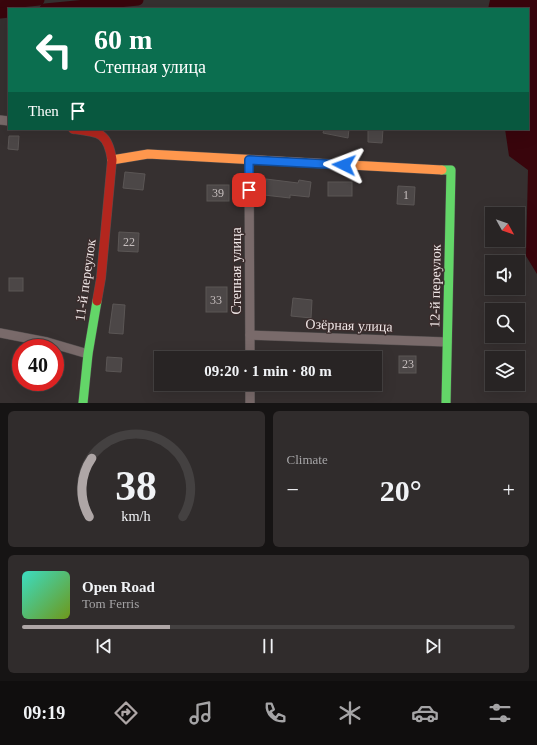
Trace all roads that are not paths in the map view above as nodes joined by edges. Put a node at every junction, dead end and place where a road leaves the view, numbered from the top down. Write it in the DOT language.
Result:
graph roads {
  1 [pos="82,130"];
  2 [pos="112,160"];
  3 [pos="249,160"];
  4 [pos="0,333"];
  5 [pos="250,335"];
  6 [pos="447,342"];
  7 [pos="250,351"];
  8 [pos="88,354"];
  9 [pos="250,391"];
  10 [pos="83,403"];
  11 [pos="250,403"];
  12 [pos="446,403"];
  1 -- 2 [label="street"];
  2 -- 3 [label="street"];
  2 -- 8 [label="street, 11-й переулок"];
  3 -- 5 [label="street, Степная улица"];
  3 -- 6 [label="street, 12-й переулок"];
  4 -- 8 [label="street"];
  5 -- 6 [label="street, Озёрная улица"];
  5 -- 7 [label="street, Степная улица"];
  6 -- 12 [label="street, 12-й переулок"];
  8 -- 10 [label="street, 11-й переулок"];
  9 -- 11 [label="street"];
}
